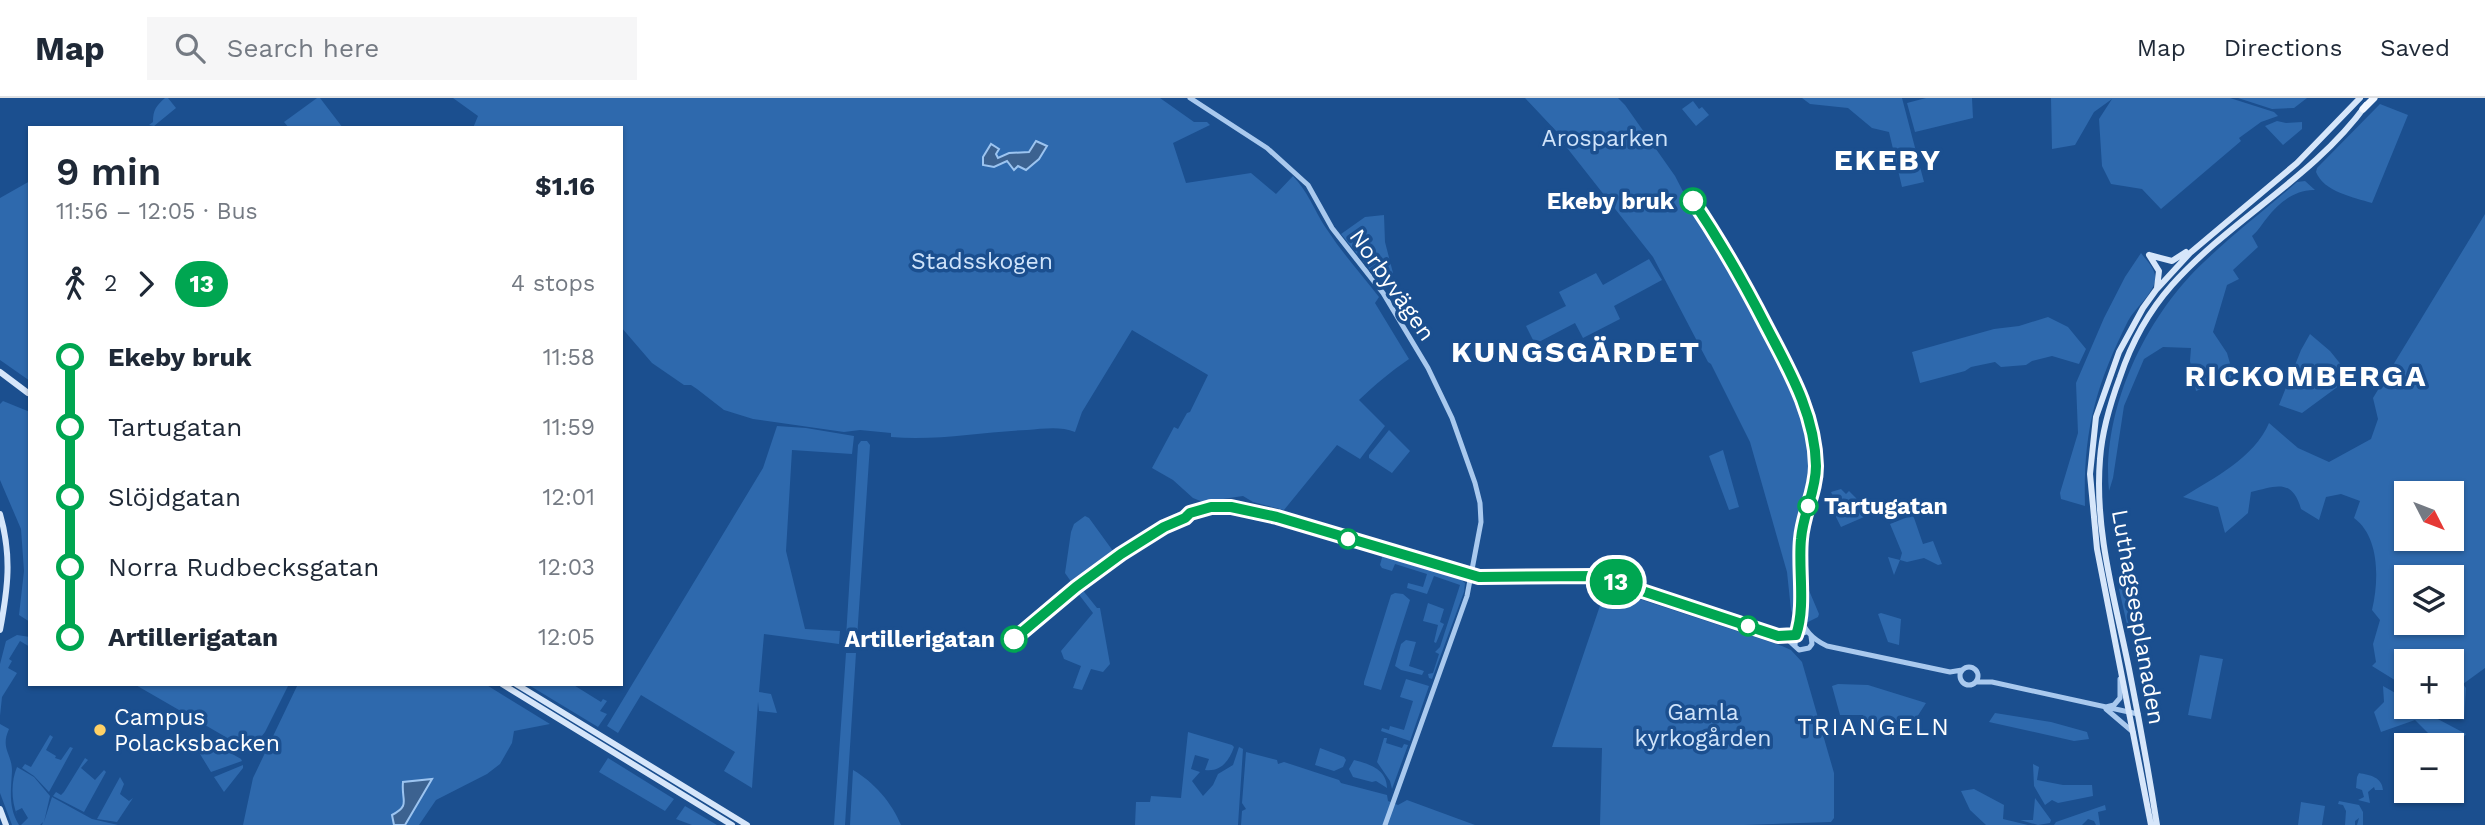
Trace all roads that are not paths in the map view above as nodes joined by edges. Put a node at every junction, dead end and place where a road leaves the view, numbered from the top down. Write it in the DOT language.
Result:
graph roads {
  1 [pos="1191,98"];
  2 [pos="2360,98"];
  3 [pos="2372,98"];
  4 [pos="2363,109"];
  5 [pos="2224,224"];
  6 [pos="2157,290"];
  7 [pos="0,375"];
  8 [pos="28,392"];
  9 [pos="0,514"];
  10 [pos="1804,518"];
  11 [pos="1801,540"];
  12 [pos="1472,575"];
  13 [pos="0,630"];
  14 [pos="1796,634"];
  15 [pos="1810,635"];
  16 [pos="1778,636"];
  17 [pos="1794,645"];
  18 [pos="1827,646"];
  19 [pos="1810,648"];
  20 [pos="2120,666"];
  21 [pos="1962,670"];
  22 [pos="1950,672"];
  23 [pos="1978,675"];
  24 [pos="1960,679"];
  25 [pos="1976,682"];
  26 [pos="1992,682"];
  27 [pos="505,686"];
  28 [pos="519,686"];
  29 [pos="2103,707"];
  30 [pos="2134,713"];
  31 [pos="2133,733"];
  32 [pos="0,809"];
  33 [pos="6,825"];
  34 [pos="732,825"];
  35 [pos="747,825"];
  36 [pos="1385,825"];
  37 [pos="2151,825"];
  38 [pos="2157,825"];
  1 -- 12 [label="street, Norbyvägen"];
  2 -- 5 [label="main road, Luthagsesplanaden"];
  3 -- 4 [label="main road"];
  4 -- 30 [label="main road, Luthagsesplanaden"];
  5 -- 6 [label="main road, Luthagsesplanaden"];
  5 -- 6 [label="main road"];
  6 -- 20 [label="main road, Luthagsesplanaden"];
  7 -- 8 [label="main road"];
  9 -- 13 [label="main road"];
  10 -- 11 [label="street"];
  12 -- 16 [label="street"];
  12 -- 36 [label="street, Norbyvägen"];
  14 -- 15 [label="street"];
  14 -- 15 [label="street"];
  14 -- 16 [label="street"];
  14 -- 17 [label="street"];
  15 -- 18 [label="street"];
  15 -- 19 [label="street"];
  16 -- 17 [label="street"];
  17 -- 19 [label="street"];
  18 -- 19 [label="street"];
  18 -- 22 [label="street"];
  20 -- 29 [label="street"];
  20 -- 30 [label="main road, Luthagsesplanaden"];
  21 -- 22 [label="street"];
  21 -- 23 [label="street"];
  21 -- 24 [label="street"];
  22 -- 24 [label="street"];
  23 -- 25 [label="street"];
  23 -- 26 [label="street"];
  24 -- 25 [label="street"];
  25 -- 26 [label="street"];
  26 -- 29 [label="street"];
  27 -- 34 [label="main road"];
  28 -- 35 [label="main road"];
  29 -- 30 [label="street"];
  29 -- 31 [label="street"];
  30 -- 31 [label="main road, Luthagsesplanaden"];
  30 -- 38 [label="main road, Luthagsesplanaden"];
  31 -- 37 [label="main road, Luthagsesplanaden"];
  32 -- 33 [label="main road"];
}
